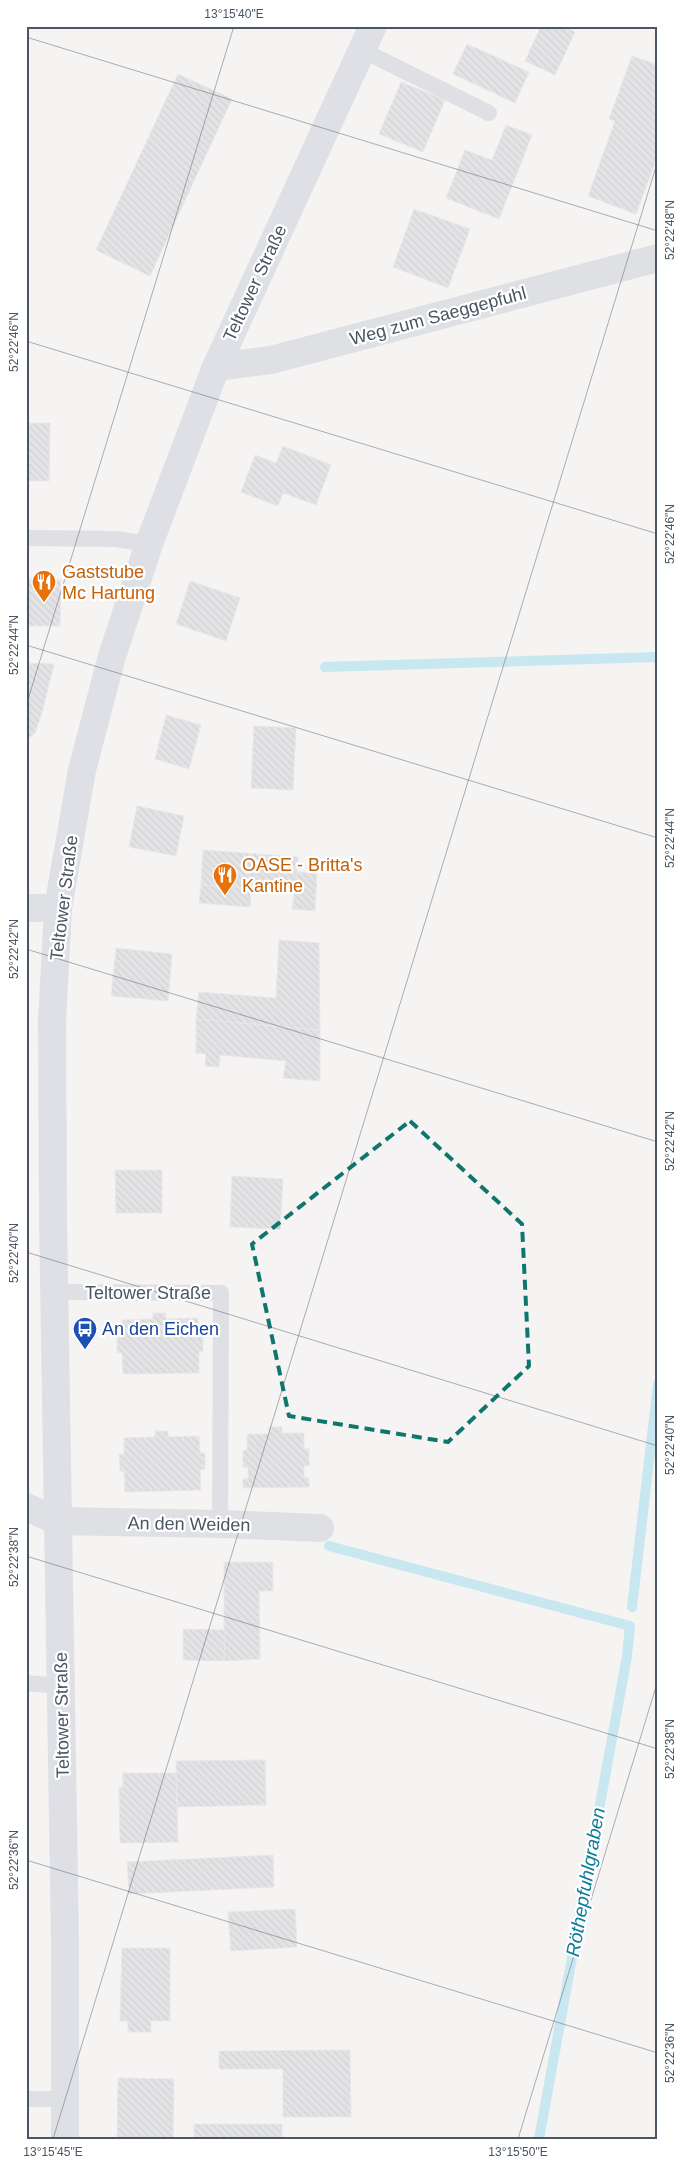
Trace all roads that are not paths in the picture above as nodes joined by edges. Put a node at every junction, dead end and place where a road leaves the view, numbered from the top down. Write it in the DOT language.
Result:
graph roads {
  1 [pos="366,38"];
  2 [pos="489,113"];
  3 [pos="658,258"];
  4 [pos="216,367"];
  5 [pos="26,538"];
  6 [pos="149,544"];
  7 [pos="26,908"];
  8 [pos="58,908"];
  9 [pos="55,1292"];
  10 [pos="26,1507"];
  11 [pos="58,1521"];
  12 [pos="220,1524"];
  13 [pos="320,1528"];
  14 [pos="26,1683"];
  15 [pos="61,1686"];
  16 [pos="26,2099"];
  17 [pos="65,2100"];
  18 [pos="65,2139"];
  1 -- 2 [label="lane"];
  1 -- 4 [label="main road, Teltower Straße"];
  3 -- 4 [label="street, Weg zum Saeggepfuhl"];
  4 -- 6 [label="main road, Teltower Straße"];
  5 -- 6 [label="lane"];
  6 -- 8 [label="main road, Teltower Straße"];
  7 -- 8 [label="street"];
  8 -- 9 [label="main road, Teltower Straße"];
  9 -- 11 [label="main road, Teltower Straße"];
  9 -- 12 [label="lane, Teltower Straße"];
  10 -- 11 [label="street"];
  11 -- 12 [label="street, An den Weiden"];
  11 -- 15 [label="main road, Teltower Straße"];
  12 -- 13 [label="street, An den Weiden"];
  14 -- 15 [label="lane"];
  15 -- 17 [label="main road, Teltower Straße"];
  16 -- 17 [label="lane"];
  17 -- 18 [label="main road, Teltower Straße"];
}
